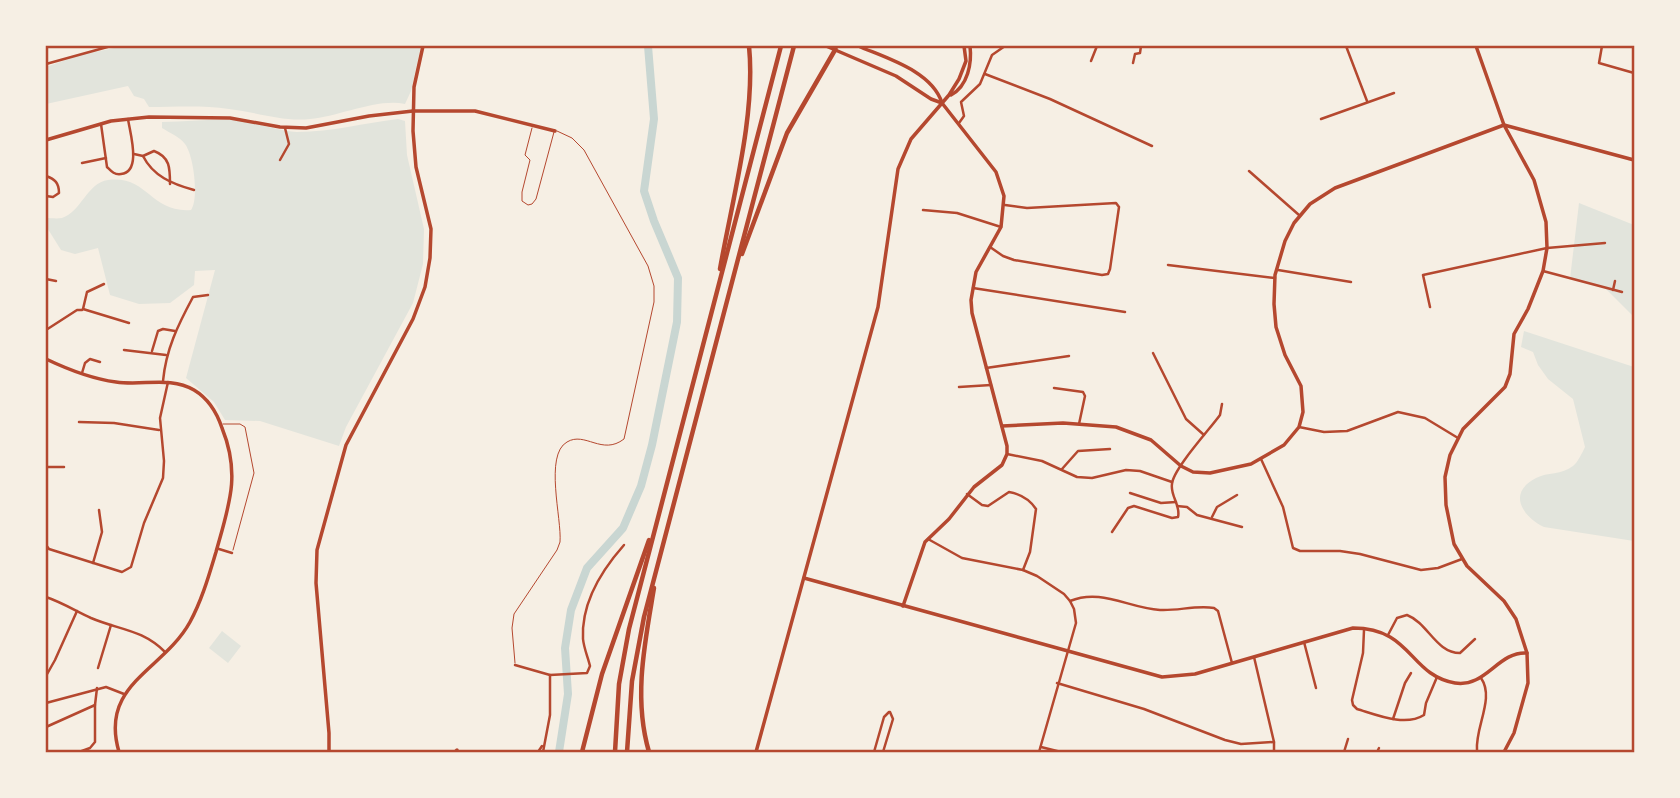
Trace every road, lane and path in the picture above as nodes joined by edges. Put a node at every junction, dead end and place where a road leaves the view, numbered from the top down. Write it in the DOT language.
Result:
graph roads {
  1 [pos="111,46"];
  2 [pos="423,46"];
  3 [pos="749,46"];
  4 [pos="781,46"];
  5 [pos="794,46"];
  6 [pos="826,46"];
  7 [pos="858,46"];
  8 [pos="964,46"];
  9 [pos="970,46"];
  10 [pos="1005,46"];
  11 [pos="1097,46"];
  12 [pos="1141,46"];
  13 [pos="1346,46"];
  14 [pos="1476,46"];
  15 [pos="1602,46"];
  16 [pos="835,48"];
  17 [pos="1091,61"];
  18 [pos="1133,63"];
  19 [pos="46,64"];
  20 [pos="1634,73"];
  21 [pos="985,74"];
  22 [pos="1394,93"];
  23 [pos="949,95"];
  24 [pos="1367,102"];
  25 [pos="942,103"];
  26 [pos="413,111"];
  27 [pos="128,119"];
  28 [pos="1321,120"];
  29 [pos="959,123"];
  30 [pos="101,124"];
  31 [pos="533,125"];
  32 [pos="1504,125"];
  33 [pos="285,128"];
  34 [pos="555,131"];
  35 [pos="46,140"];
  36 [pos="1152,146"];
  37 [pos="132,154"];
  38 [pos="143,156"];
  39 [pos="106,158"];
  40 [pos="280,160"];
  41 [pos="1634,160"];
  42 [pos="82,163"];
  43 [pos="1249,171"];
  44 [pos="46,176"];
  45 [pos="170,184"];
  46 [pos="194,190"];
  47 [pos="46,196"];
  48 [pos="1004,205"];
  49 [pos="923,210"];
  50 [pos="1299,215"];
  51 [pos="1001,228"];
  52 [pos="1605,243"];
  53 [pos="990,247"];
  54 [pos="1547,248"];
  55 [pos="1168,265"];
  56 [pos="1276,270"];
  57 [pos="1543,271"];
  58 [pos="1275,278"];
  59 [pos="46,279"];
  60 [pos="56,281"];
  61 [pos="1615,281"];
  62 [pos="1351,282"];
  63 [pos="104,284"];
  64 [pos="972,288"];
  65 [pos="1613,290"];
  66 [pos="1622,292"];
  67 [pos="728,294"];
  68 [pos="208,295"];
  69 [pos="713,304"];
  70 [pos="1430,307"];
  71 [pos="83,309"];
  72 [pos="1125,312"];
  73 [pos="129,323"];
  74 [pos="46,330"];
  75 [pos="175,331"];
  76 [pos="124,350"];
  77 [pos="151,352"];
  78 [pos="1153,353"];
  79 [pos="166,355"];
  80 [pos="1069,356"];
  81 [pos="46,359"];
  82 [pos="100,362"];
  83 [pos="986,368"];
  84 [pos="82,373"];
  85 [pos="166,382"];
  86 [pos="991,385"];
  87 [pos="959,387"];
  88 [pos="1054,388"];
  89 [pos="1222,404"];
  90 [pos="79,422"];
  91 [pos="221,424"];
  92 [pos="1079,424"];
  93 [pos="1002,426"];
  94 [pos="1298,427"];
  95 [pos="159,430"];
  96 [pos="1205,435"];
  97 [pos="1458,438"];
  98 [pos="1110,449"];
  99 [pos="1007,454"];
  100 [pos="1261,459"];
  101 [pos="1181,466"];
  102 [pos="46,467"];
  103 [pos="64,467"];
  104 [pos="1061,470"];
  105 [pos="1172,482"];
  106 [pos="1130,493"];
  107 [pos="967,495"];
  108 [pos="1237,495"];
  109 [pos="1177,504"];
  110 [pos="99,510"];
  111 [pos="1212,519"];
  112 [pos="657,520"];
  113 [pos="1242,527"];
  114 [pos="46,530"];
  115 [pos="1112,532"];
  116 [pos="928,538"];
  117 [pos="624,545"];
  118 [pos="217,548"];
  119 [pos="232,553"];
  120 [pos="659,559"];
  121 [pos="1462,559"];
  122 [pos="93,563"];
  123 [pos="1023,570"];
  124 [pos="804,578"];
  125 [pos="46,597"];
  126 [pos="1070,601"];
  127 [pos="903,606"];
  128 [pos="77,611"];
  129 [pos="111,625"];
  130 [pos="1364,628"];
  131 [pos="1388,635"];
  132 [pos="1475,639"];
  133 [pos="1304,642"];
  134 [pos="1066,650"];
  135 [pos="165,652"];
  136 [pos="1527,653"];
  137 [pos="1254,657"];
  138 [pos="1232,663"];
  139 [pos="515,665"];
  140 [pos="97,668"];
  141 [pos="1411,673"];
  142 [pos="550,675"];
  143 [pos="46,676"];
  144 [pos="1437,677"];
  145 [pos="1481,678"];
  146 [pos="1057,683"];
  147 [pos="97,688"];
  148 [pos="1316,688"];
  149 [pos="124,694"];
  150 [pos="46,703"];
  151 [pos="95,705"];
  152 [pos="1394,719"];
  153 [pos="46,727"];
  154 [pos="1348,739"];
  155 [pos="1274,741"];
  156 [pos="1040,747"];
  157 [pos="1477,750"];
  158 [pos="79,752"];
  159 [pos="119,752"];
  160 [pos="242,752"];
  161 [pos="323,752"];
  162 [pos="329,752"];
  163 [pos="540,752"];
  164 [pos="582,752"];
  165 [pos="615,752"];
  166 [pos="627,752"];
  167 [pos="649,752"];
  168 [pos="756,752"];
  169 [pos="874,752"];
  170 [pos="883,752"];
  171 [pos="1039,752"];
  172 [pos="1061,752"];
  173 [pos="1274,752"];
  174 [pos="1344,752"];
  175 [pos="1504,752"];
  1 -- 19 [label="street"];
  2 -- 26 [label="main road"];
  3 -- 69 [label="highway"];
  4 -- 69 [label="highway"];
  5 -- 67 [label="highway"];
  6 -- 16 [label="main road"];
  7 -- 25 [label="main road"];
  8 -- 23 [label="main road"];
  9 -- 23 [label="main road"];
  10 -- 21 [label="street"];
  11 -- 17 [label="street"];
  12 -- 18 [label="street"];
  13 -- 24 [label="street"];
  14 -- 32 [label="main road"];
  15 -- 20 [label="street"];
  16 -- 25 [label="main road"];
  16 -- 67 [label="highway"];
  21 -- 29 [label="street"];
  21 -- 36 [label="street"];
  22 -- 24 [label="street"];
  23 -- 25 [label="main road"];
  24 -- 28 [label="street"];
  25 -- 29 [label="main road"];
  25 -- 124 [label="main road"];
  26 -- 31 [label="main road"];
  26 -- 33 [label="main road"];
  26 -- 162 [label="main road"];
  27 -- 30 [label="main road"];
  27 -- 33 [label="main road"];
  27 -- 37 [label="street"];
  29 -- 48 [label="main road"];
  30 -- 35 [label="main road"];
  30 -- 39 [label="street"];
  31 -- 34 [label="main road"];
  31 -- 34 [label="lane"];
  32 -- 41 [label="main road"];
  32 -- 50 [label="main road"];
  32 -- 54 [label="main road"];
  33 -- 40 [label="street"];
  34 -- 139 [label="lane"];
  37 -- 38 [label="street"];
  37 -- 39 [label="street"];
  38 -- 45 [label="street"];
  38 -- 45 [label="street"];
  39 -- 42 [label="street"];
  43 -- 50 [label="street"];
  44 -- 47 [label="street"];
  45 -- 46 [label="street"];
  48 -- 51 [label="main road"];
  48 -- 53 [label="street"];
  49 -- 51 [label="street"];
  50 -- 56 [label="main road"];
  51 -- 53 [label="main road"];
  52 -- 54 [label="street"];
  53 -- 64 [label="main road"];
  54 -- 57 [label="main road"];
  54 -- 70 [label="street"];
  55 -- 58 [label="street"];
  56 -- 58 [label="main road"];
  56 -- 62 [label="street"];
  57 -- 65 [label="street"];
  57 -- 97 [label="main road"];
  58 -- 94 [label="main road"];
  59 -- 60 [label="street"];
  61 -- 65 [label="street"];
  63 -- 71 [label="street"];
  64 -- 72 [label="street"];
  64 -- 83 [label="main road"];
  65 -- 66 [label="street"];
  67 -- 120 [label="highway"];
  68 -- 75 [label="street"];
  69 -- 112 [label="highway"];
  71 -- 73 [label="street"];
  71 -- 74 [label="street"];
  75 -- 77 [label="street"];
  75 -- 79 [label="street"];
  76 -- 77 [label="street"];
  77 -- 79 [label="street"];
  78 -- 96 [label="street"];
  79 -- 85 [label="street"];
  80 -- 83 [label="street"];
  81 -- 84 [label="main road"];
  82 -- 84 [label="street"];
  83 -- 86 [label="main road"];
  84 -- 85 [label="main road"];
  85 -- 91 [label="main road"];
  85 -- 95 [label="street"];
  86 -- 87 [label="street"];
  86 -- 93 [label="main road"];
  88 -- 92 [label="street"];
  89 -- 96 [label="street"];
  90 -- 95 [label="street"];
  91 -- 118 [label="main road"];
  91 -- 119 [label="lane"];
  92 -- 93 [label="main road"];
  92 -- 101 [label="main road"];
  93 -- 99 [label="main road"];
  94 -- 97 [label="street"];
  94 -- 100 [label="main road"];
  95 -- 122 [label="street"];
  96 -- 101 [label="street"];
  97 -- 121 [label="main road"];
  98 -- 104 [label="street"];
  99 -- 104 [label="street"];
  99 -- 107 [label="main road"];
  100 -- 101 [label="main road"];
  100 -- 121 [label="street"];
  101 -- 105 [label="street"];
  102 -- 103 [label="street"];
  104 -- 105 [label="street"];
  105 -- 109 [label="street"];
  106 -- 109 [label="street"];
  107 -- 116 [label="main road"];
  107 -- 123 [label="street"];
  108 -- 111 [label="street"];
  109 -- 111 [label="street"];
  109 -- 115 [label="street"];
  110 -- 122 [label="street"];
  111 -- 113 [label="street"];
  112 -- 164 [label="highway"];
  112 -- 165 [label="highway"];
  114 -- 122 [label="street"];
  116 -- 123 [label="street"];
  116 -- 127 [label="main road"];
  117 -- 142 [label="street"];
  118 -- 119 [label="street"];
  118 -- 135 [label="main road"];
  120 -- 166 [label="highway"];
  120 -- 167 [label="highway"];
  121 -- 136 [label="main road"];
  123 -- 126 [label="street"];
  124 -- 127 [label="main road"];
  124 -- 168 [label="main road"];
  125 -- 128 [label="street"];
  126 -- 134 [label="street"];
  126 -- 138 [label="street"];
  127 -- 134 [label="main road"];
  128 -- 129 [label="street"];
  128 -- 143 [label="street"];
  129 -- 135 [label="street"];
  129 -- 140 [label="street"];
  130 -- 131 [label="main road"];
  130 -- 133 [label="main road"];
  130 -- 152 [label="street"];
  131 -- 132 [label="street"];
  131 -- 144 [label="main road"];
  133 -- 137 [label="main road"];
  133 -- 148 [label="street"];
  134 -- 138 [label="main road"];
  134 -- 146 [label="street"];
  135 -- 149 [label="main road"];
  136 -- 145 [label="main road"];
  136 -- 175 [label="main road"];
  137 -- 138 [label="main road"];
  137 -- 155 [label="street"];
  139 -- 142 [label="street"];
  141 -- 152 [label="street"];
  142 -- 163 [label="street"];
  144 -- 145 [label="main road"];
  144 -- 152 [label="street"];
  145 -- 157 [label="street"];
  146 -- 155 [label="street"];
  146 -- 156 [label="street"];
  147 -- 149 [label="street"];
  147 -- 150 [label="street"];
  147 -- 151 [label="street"];
  149 -- 159 [label="main road"];
  151 -- 153 [label="street"];
  151 -- 158 [label="street"];
  154 -- 174 [label="street"];
  155 -- 173 [label="street"];
  156 -- 171 [label="street"];
  156 -- 172 [label="street"];
  160 -- 161 [label="main road"];
  169 -- 170 [label="street"];
}
